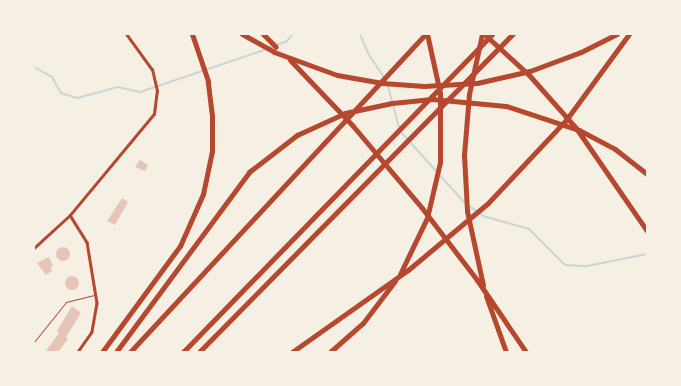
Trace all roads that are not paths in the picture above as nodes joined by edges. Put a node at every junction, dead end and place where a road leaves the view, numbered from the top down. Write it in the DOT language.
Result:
graph roads {
  1 [pos="126,34"];
  2 [pos="192,34"];
  3 [pos="242,34"];
  4 [pos="427,34"];
  5 [pos="483,34"];
  6 [pos="492,34"];
  7 [pos="513,34"];
  8 [pos="617,34"];
  9 [pos="629,34"];
  10 [pos="264,35"];
  11 [pos="276,47"];
  12 [pos="282,53"];
  13 [pos="647,174"];
  14 [pos="70,215"];
  15 [pos="647,231"];
  16 [pos="34,248"];
  17 [pos="96,295"];
  18 [pos="34,342"];
  19 [pos="78,352"];
  20 [pos="102,352"];
  21 [pos="116,352"];
  22 [pos="130,352"];
  23 [pos="183,352"];
  24 [pos="199,352"];
  25 [pos="292,352"];
  26 [pos="330,352"];
  27 [pos="506,352"];
  28 [pos="526,352"];
  1 -- 14 [label="street"];
  2 -- 20 [label="highway"];
  3 -- 8 [label="highway"];
  4 -- 22 [label="highway"];
  4 -- 26 [label="highway"];
  5 -- 15 [label="highway"];
  5 -- 27 [label="highway"];
  6 -- 23 [label="highway"];
  7 -- 24 [label="highway"];
  9 -- 25 [label="highway"];
  10 -- 11 [label="highway"];
  12 -- 28 [label="highway"];
  13 -- 21 [label="highway"];
  14 -- 16 [label="street"];
  14 -- 17 [label="street"];
  17 -- 18 [label="lane"];
  17 -- 19 [label="street"];
}
